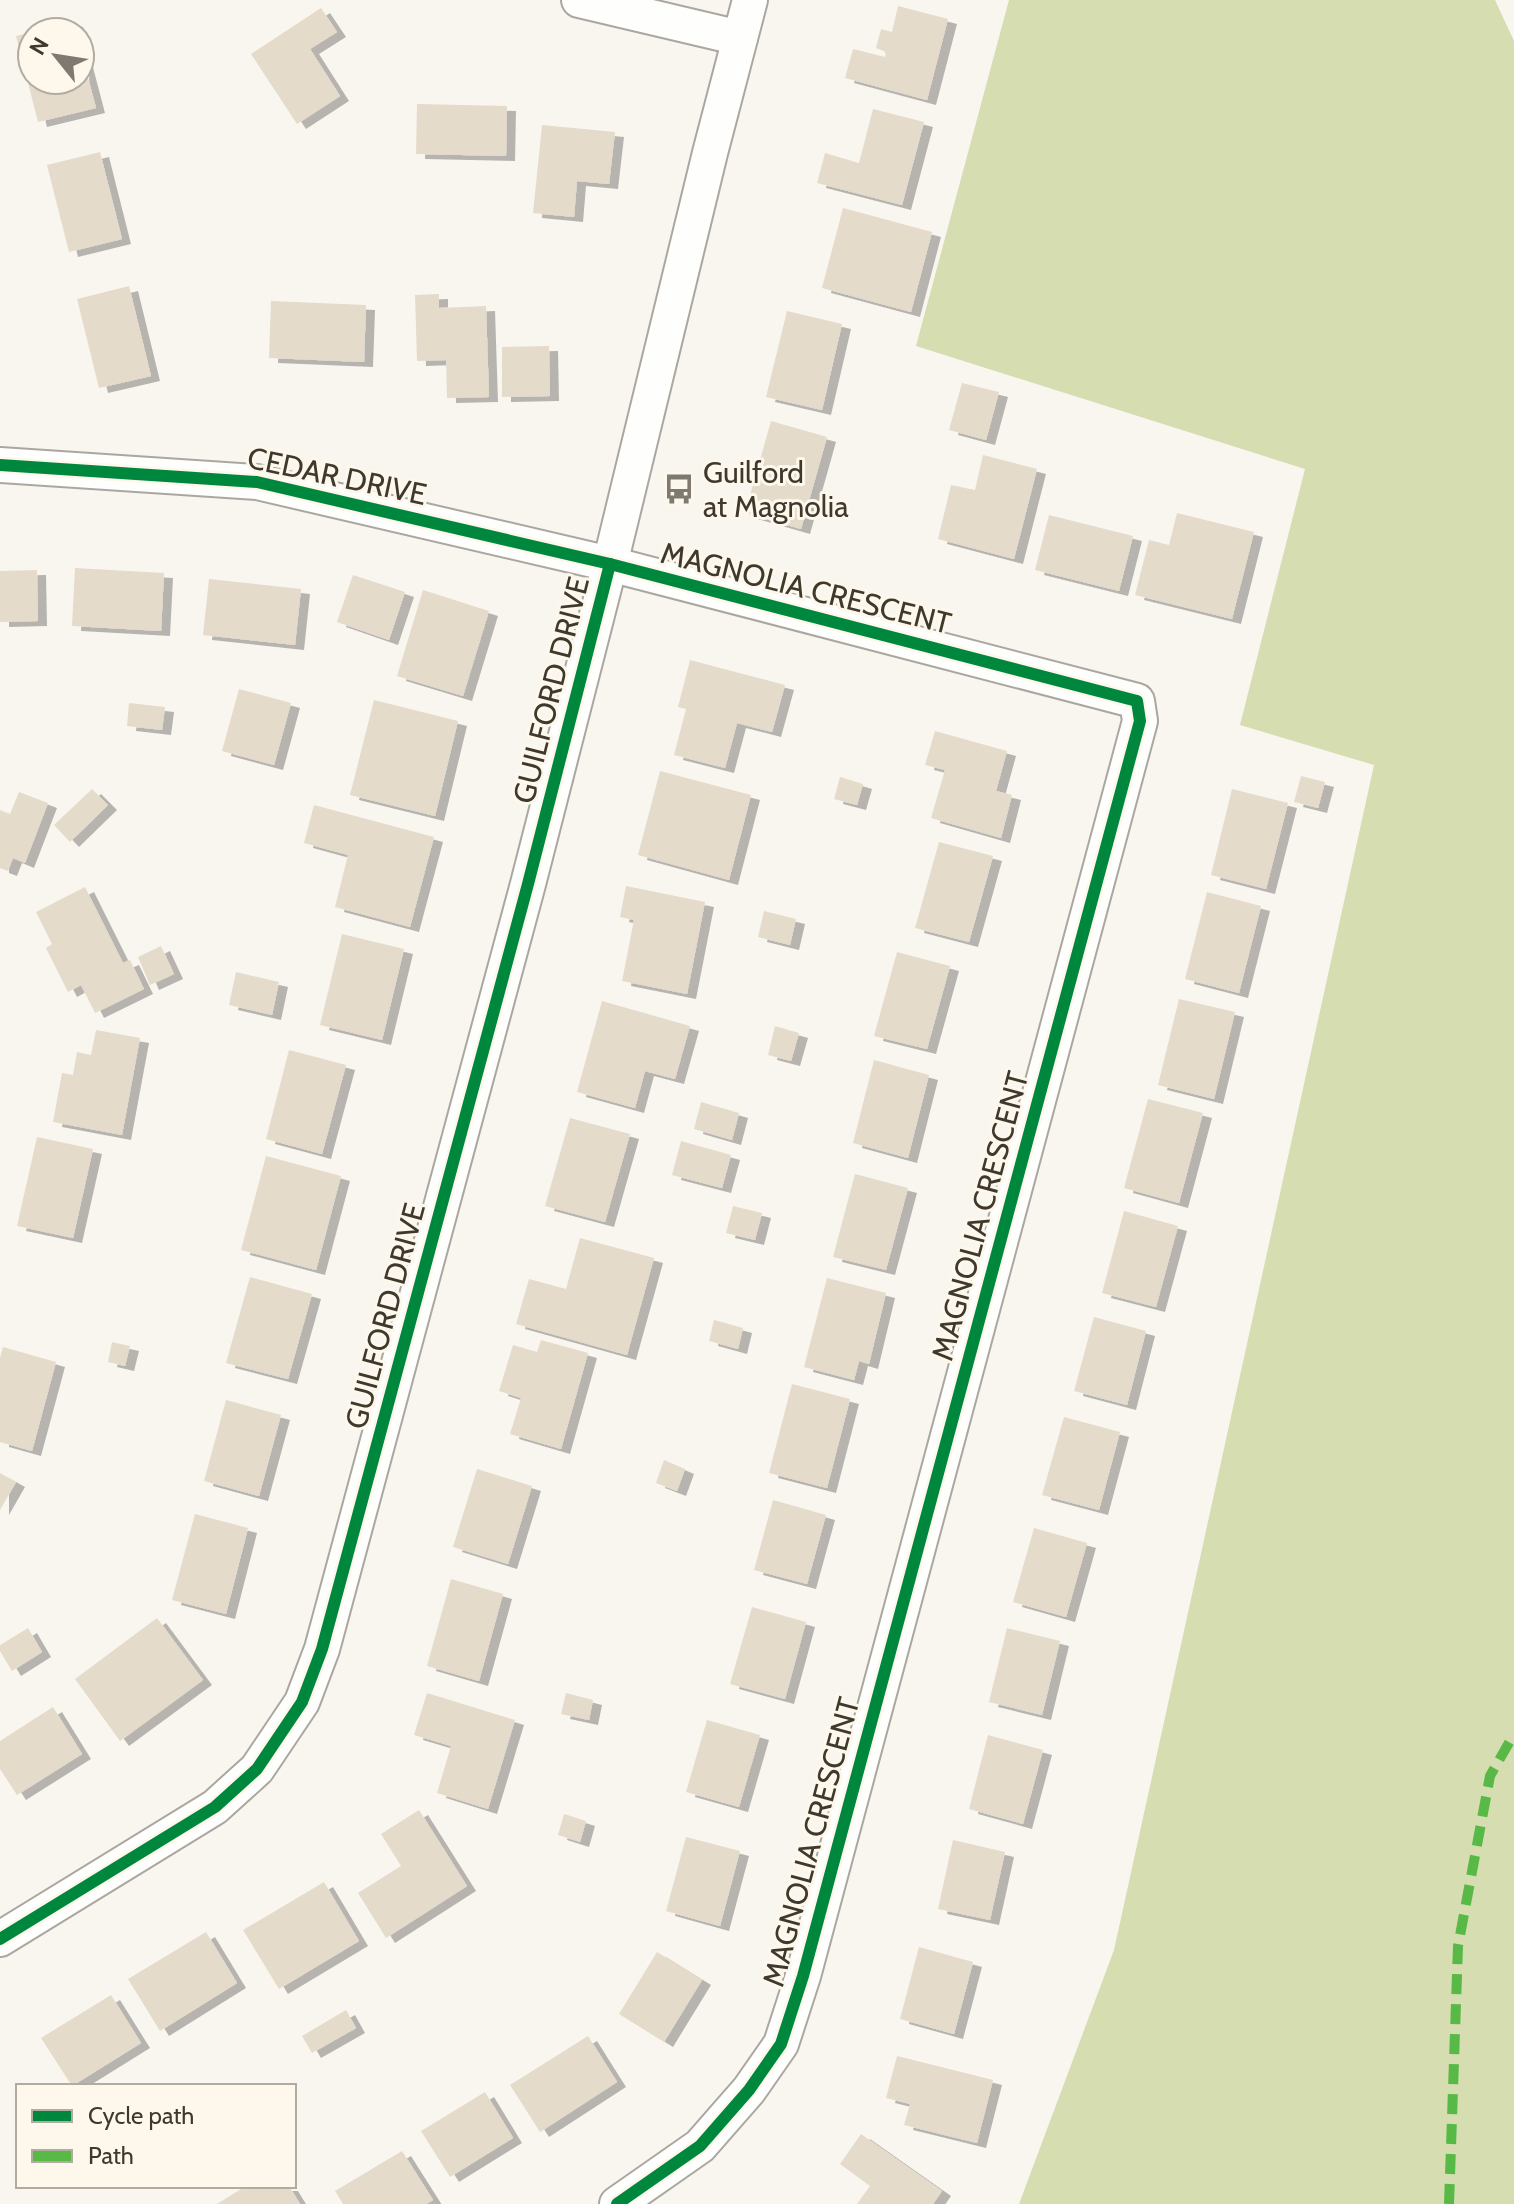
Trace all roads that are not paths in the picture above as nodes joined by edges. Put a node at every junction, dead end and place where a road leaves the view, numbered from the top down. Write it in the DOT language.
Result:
graph roads {
  1 [pos="579,0"];
  2 [pos="750,0"];
  3 [pos="740,38"];
  4 [pos="2,456"];
  5 [pos="610,564"];
  6 [pos="0,1939"];
  7 [pos="617,2204"];
  1 -- 3 [label="street"];
  2 -- 3 [label="street, GUILFORD DRIVE"];
  3 -- 5 [label="street, GUILFORD DRIVE"];
  4 -- 5 [label="street, CEDAR DRIVE"];
  5 -- 6 [label="street, GUILFORD DRIVE"];
  5 -- 7 [label="street, MAGNOLIA CRESCENT"];
}
